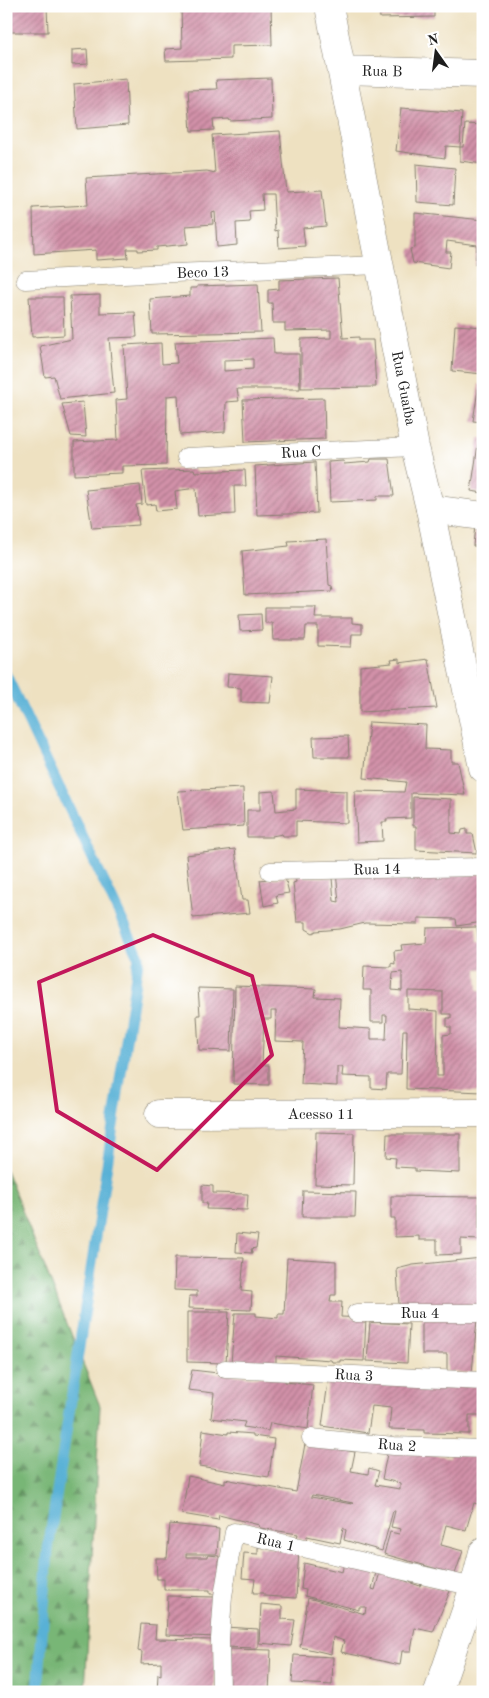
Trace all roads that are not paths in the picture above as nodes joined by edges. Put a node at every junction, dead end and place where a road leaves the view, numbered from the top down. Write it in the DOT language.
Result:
graph roads {
  1 [pos="330,6"];
  2 [pos="342,70"];
  3 [pos="483,74"];
  4 [pos="380,265"];
  5 [pos="25,280"];
  6 [pos="415,447"];
  7 [pos="186,457"];
  8 [pos="430,509"];
  9 [pos="483,516"];
  10 [pos="477,720"];
  11 [pos="483,768"];
  12 [pos="483,867"];
  13 [pos="270,871"];
  14 [pos="483,1113"];
  15 [pos="159,1114"];
  16 [pos="356,1313"];
  17 [pos="483,1313"];
  18 [pos="225,1369"];
  19 [pos="483,1381"];
  20 [pos="311,1438"];
  21 [pos="483,1449"];
  22 [pos="483,1552"];
  23 [pos="474,1587"];
  24 [pos="443,1691"];
  25 [pos="221,1692"];
  1 -- 2 [label="street, Rua Guaíba"];
  2 -- 3 [label="street, Rua B"];
  2 -- 4 [label="street, Rua Guaíba"];
  4 -- 5 [label="lane, Beco 13"];
  4 -- 6 [label="street, Rua Guaíba"];
  6 -- 7 [label="lane, Rua C"];
  6 -- 8 [label="street, Rua Guaíba"];
  8 -- 9 [label="street"];
  8 -- 10 [label="street, Rua Guaíba"];
  10 -- 11 [label="street, Rua Guaíba"];
  12 -- 13 [label="lane, Rua 14"];
  14 -- 15 [label="street, Acesso 11"];
  16 -- 17 [label="lane, Rua 4"];
  18 -- 19 [label="lane, Rua 3"];
  20 -- 21 [label="lane, Rua 2"];
  22 -- 23 [label="street"];
  23 -- 24 [label="street"];
  23 -- 25 [label="lane, Rua 1"];
}
